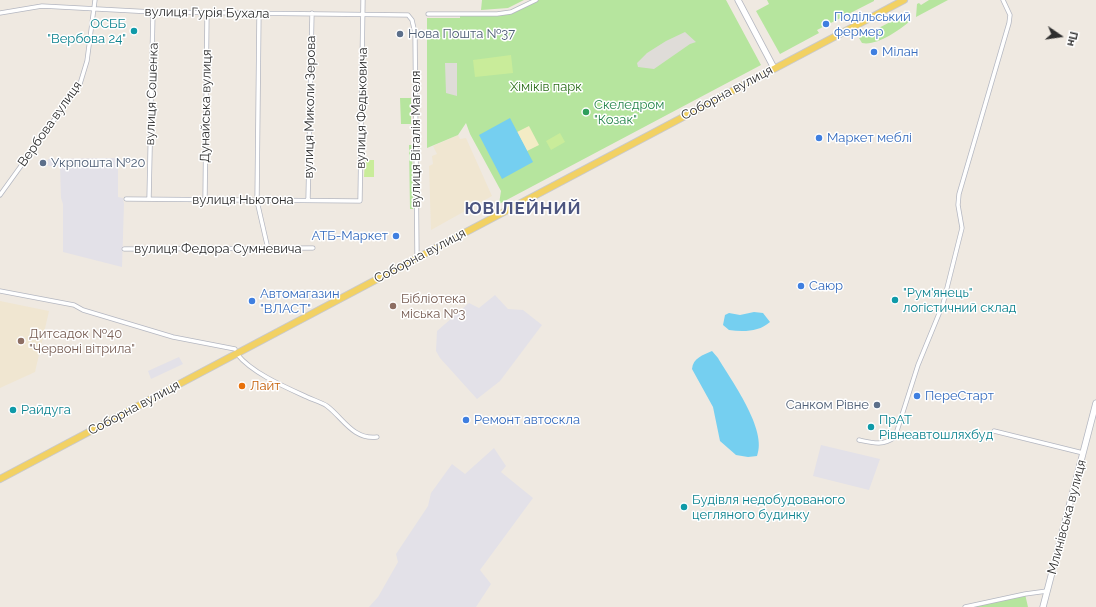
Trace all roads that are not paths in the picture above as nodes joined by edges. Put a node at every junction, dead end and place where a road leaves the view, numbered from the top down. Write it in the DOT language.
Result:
graph roads {
  1 [pos="95,0"];
  2 [pos="363,0"];
  3 [pos="536,0"];
  4 [pos="738,0"];
  5 [pos="904,0"];
  6 [pos="1003,0"];
  7 [pos="94,10"];
  8 [pos="153,12"];
  9 [pos="207,12"];
  10 [pos="0,13"];
  11 [pos="259,13"];
  12 [pos="312,13"];
  13 [pos="363,14"];
  14 [pos="428,14"];
  15 [pos="412,20"];
  16 [pos="774,68"];
  17 [pos="0,195"];
  18 [pos="126,199"];
  19 [pos="149,199"];
  20 [pos="204,200"];
  21 [pos="308,200"];
  22 [pos="257,201"];
  23 [pos="360,201"];
  24 [pos="313,248"];
  25 [pos="124,249"];
  26 [pos="268,249"];
  27 [pos="417,258"];
  28 [pos="0,291"];
  29 [pos="236,351"];
  30 [pos="1096,403"];
  31 [pos="994,431"];
  32 [pos="377,437"];
  33 [pos="859,440"];
  34 [pos="1083,453"];
  35 [pos="0,479"];
  36 [pos="1047,592"];
  37 [pos="965,607"];
  38 [pos="1043,607"];
  1 -- 7 [label="street, Вербова вулиця"];
  2 -- 13 [label="street"];
  3 -- 14 [label="street"];
  4 -- 16 [label="main road"];
  5 -- 16 [label="main road, Соборна вулиця"];
  6 -- 33 [label="street"];
  7 -- 8 [label="street, вулиця Гурія Бухала"];
  7 -- 10 [label="street, вулиця Гурія Бухала"];
  7 -- 17 [label="street, Вербова вулиця"];
  8 -- 9 [label="street, вулиця Гурія Бухала"];
  8 -- 19 [label="street, вулиця Сошенка"];
  9 -- 11 [label="street, вулиця Гурія Бухала"];
  9 -- 20 [label="street, Дунайська вулиця"];
  11 -- 12 [label="street, вулиця Гурія Бухала"];
  11 -- 22 [label="street"];
  12 -- 13 [label="street, вулиця Гурія Бухала"];
  12 -- 21 [label="street, вулиця Миколи Зерова"];
  13 -- 15 [label="street, вулиця Гурія Бухала"];
  13 -- 23 [label="street, вулиця Федьковича"];
  15 -- 27 [label="street, вулиця Віталія Магеля"];
  16 -- 27 [label="main road, Соборна вулиця"];
  18 -- 19 [label="street, вулиця Ньютона"];
  19 -- 20 [label="street, вулиця Ньютона"];
  20 -- 22 [label="street, вулиця Ньютона"];
  21 -- 22 [label="street, вулиця Ньютона"];
  21 -- 23 [label="street, вулиця Ньютона"];
  22 -- 26 [label="street"];
  24 -- 26 [label="street, вулиця Федора Сумневича"];
  25 -- 26 [label="street, вулиця Федора Сумневича"];
  27 -- 29 [label="main road, Соборна вулиця"];
  28 -- 29 [label="street"];
  29 -- 32 [label="street"];
  29 -- 35 [label="main road, Соборна вулиця"];
  30 -- 34 [label="main road, Млинівська вулиця"];
  31 -- 34 [label="street"];
  34 -- 36 [label="main road, Млинівська вулиця"];
  36 -- 37 [label="street"];
  36 -- 38 [label="main road, Млинівська вулиця"];
}
